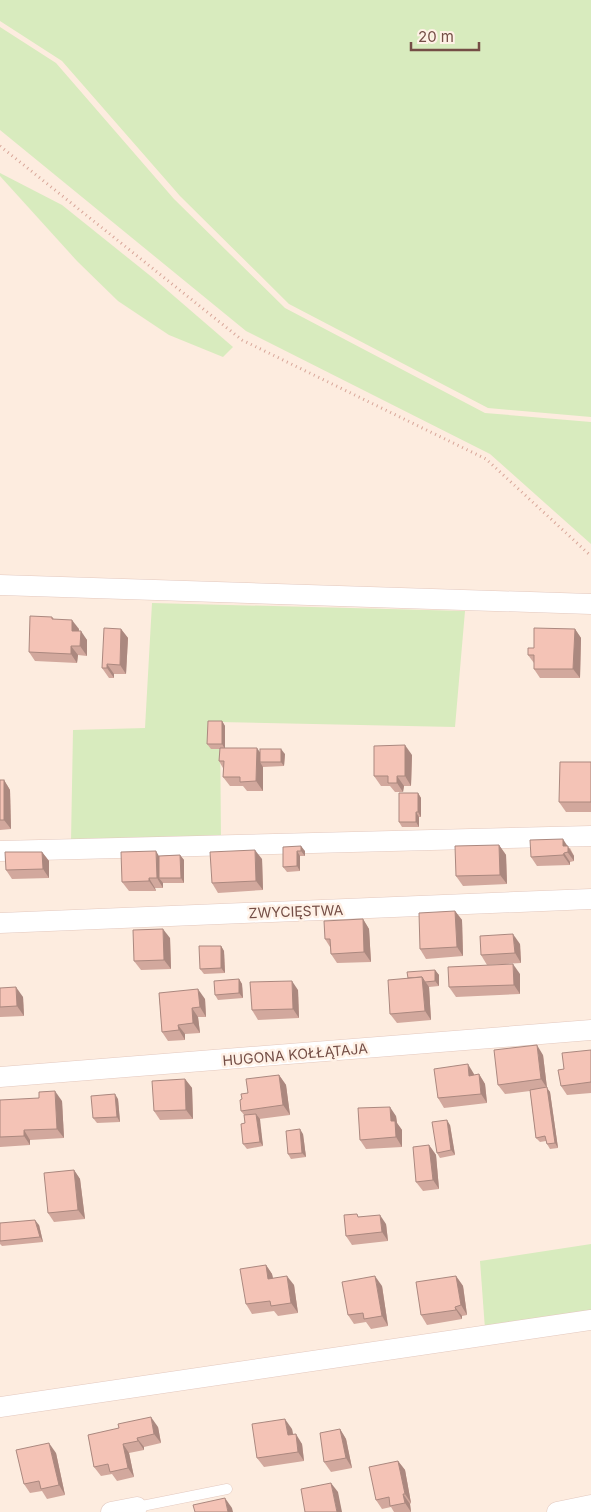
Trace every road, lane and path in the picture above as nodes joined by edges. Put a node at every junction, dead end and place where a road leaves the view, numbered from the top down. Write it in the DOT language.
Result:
graph roads {
  1 [pos="0,146"];
  2 [pos="591,556"];
  3 [pos="0,585"];
  4 [pos="591,604"];
  5 [pos="591,836"];
  6 [pos="0,851"];
  7 [pos="591,899"];
  8 [pos="0,923"];
  9 [pos="591,1030"];
  10 [pos="0,1078"];
  11 [pos="591,1320"];
  12 [pos="0,1407"];
  13 [pos="227,1489"];
  14 [pos="591,1505"];
  15 [pos="137,1507"];
  16 [pos="111,1512"];
  17 [pos="557,1512"];
  1 -- 2 [label="path"];
  3 -- 4 [label="street"];
  5 -- 6 [label="street"];
  7 -- 8 [label="street, ZWYCIĘSTWA"];
  9 -- 10 [label="street, HUGONA KOŁŁĄTAJA"];
  11 -- 12 [label="street"];
  13 -- 15 [label="lane"];
  14 -- 17 [label="street"];
  15 -- 16 [label="street"];
}
